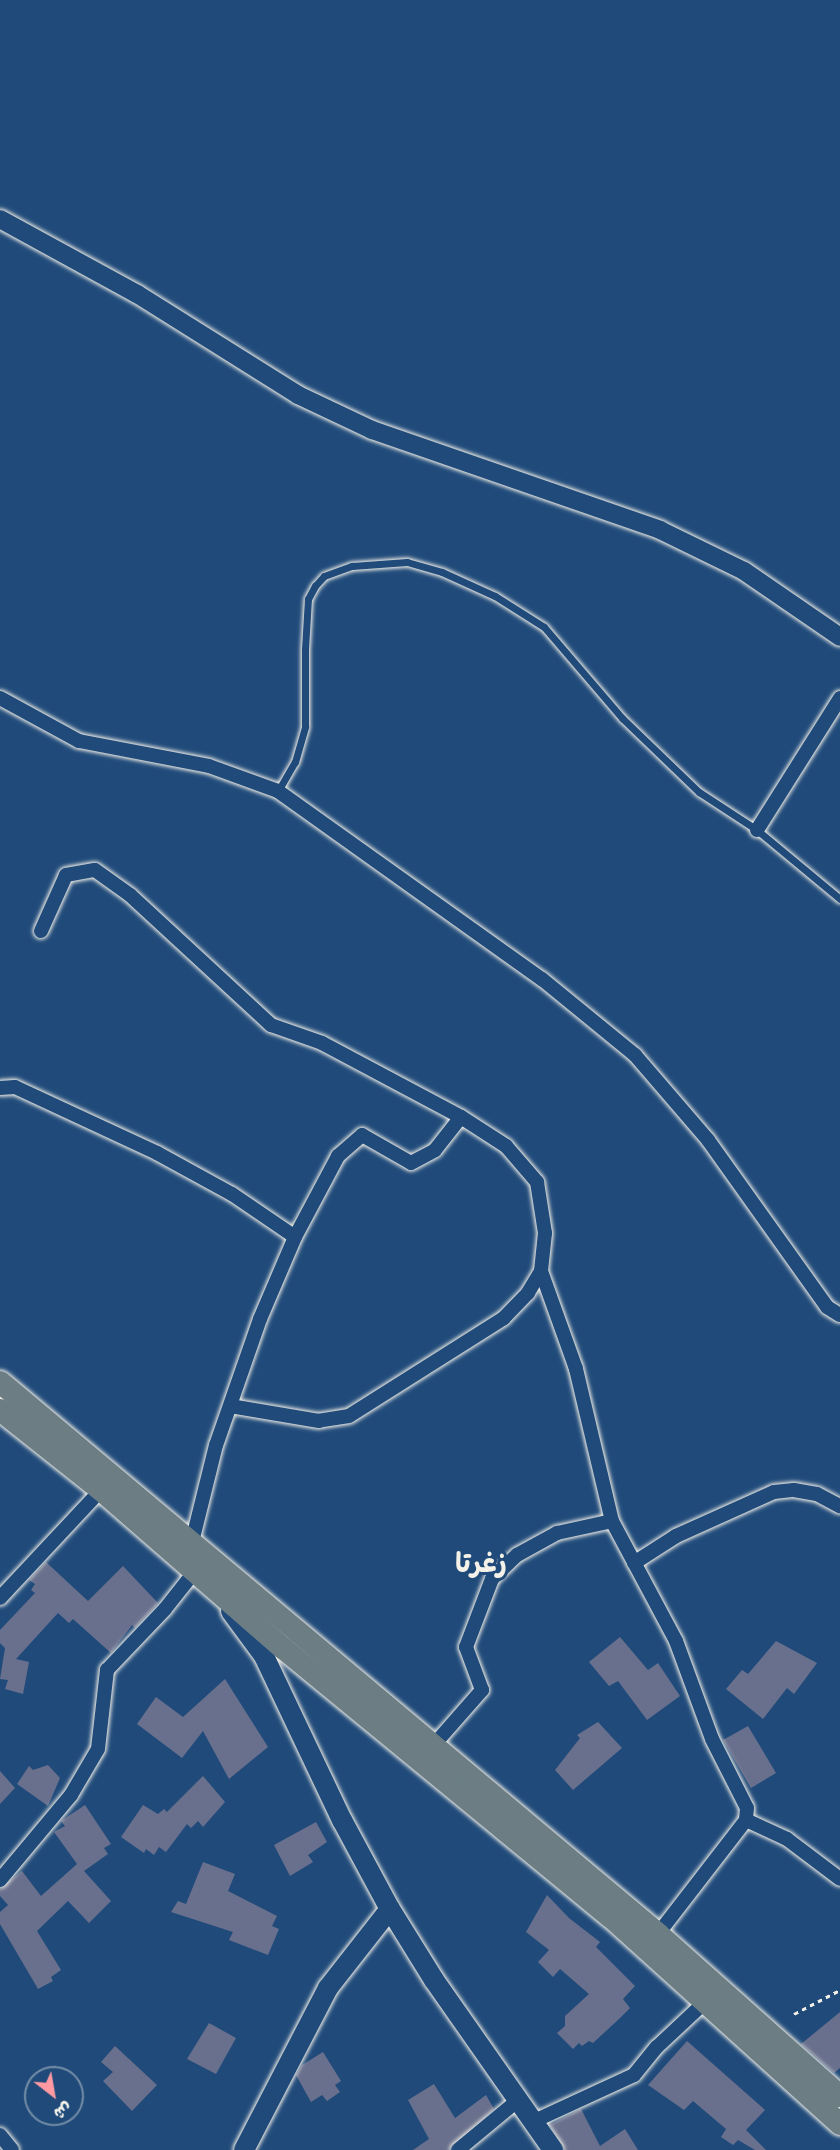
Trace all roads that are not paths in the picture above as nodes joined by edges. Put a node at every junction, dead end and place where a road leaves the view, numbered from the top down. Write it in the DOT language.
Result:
graph roads {
  1 [pos="0,219"];
  2 [pos="840,637"];
  3 [pos="0,698"];
  4 [pos="840,698"];
  5 [pos="278,791"];
  6 [pos="756,830"];
  7 [pos="840,899"];
  8 [pos="41,931"];
  9 [pos="0,1088"];
  10 [pos="461,1117"];
  11 [pos="295,1237"];
  12 [pos="541,1271"];
  13 [pos="840,1315"];
  14 [pos="0,1382"];
  15 [pos="230,1406"];
  16 [pos="0,1410"];
  17 [pos="101,1490"];
  18 [pos="840,1506"];
  19 [pos="612,1521"];
  20 [pos="191,1546"];
  21 [pos="634,1563"];
  22 [pos="203,1577"];
  23 [pos="0,1598"];
  24 [pos="290,1640"];
  25 [pos="432,1747"];
  26 [pos="746,1820"];
  27 [pos="840,1879"];
  28 [pos="0,1880"];
  29 [pos="390,1909"];
  30 [pos="658,1934"];
  31 [pos="705,2001"];
  32 [pos="840,2096"];
  33 [pos="517,2101"];
  34 [pos="532,2121"];
  35 [pos="840,2124"];
  36 [pos="0,2135"];
  37 [pos="12,2150"];
  38 [pos="244,2150"];
  39 [pos="458,2150"];
  40 [pos="553,2150"];
  1 -- 2 [label="street"];
  3 -- 5 [label="street"];
  4 -- 6 [label="street"];
  5 -- 6 [label="lane"];
  5 -- 13 [label="street"];
  6 -- 7 [label="lane"];
  8 -- 10 [label="street"];
  9 -- 11 [label="street"];
  10 -- 11 [label="street"];
  10 -- 12 [label="street"];
  11 -- 15 [label="street"];
  12 -- 15 [label="street"];
  12 -- 19 [label="street"];
  14 -- 20 [label="main road"];
  15 -- 20 [label="street"];
  16 -- 17 [label="main road"];
  17 -- 22 [label="main road"];
  17 -- 23 [label="street"];
  18 -- 21 [label="street"];
  19 -- 21 [label="street"];
  19 -- 25 [label="street"];
  20 -- 24 [label="main road"];
  21 -- 26 [label="street"];
  22 -- 24 [label="main road"];
  22 -- 28 [label="street"];
  22 -- 29 [label="main road"];
  24 -- 25 [label="main road"];
  24 -- 31 [label="main road"];
  25 -- 30 [label="main road"];
  26 -- 27 [label="street"];
  26 -- 30 [label="street"];
  29 -- 33 [label="main road"];
  29 -- 38 [label="main road"];
  30 -- 32 [label="main road"];
  31 -- 34 [label="street"];
  31 -- 35 [label="main road"];
  33 -- 34 [label="main road"];
  33 -- 39 [label="street"];
  34 -- 40 [label="main road"];
  36 -- 37 [label="street"];
}
